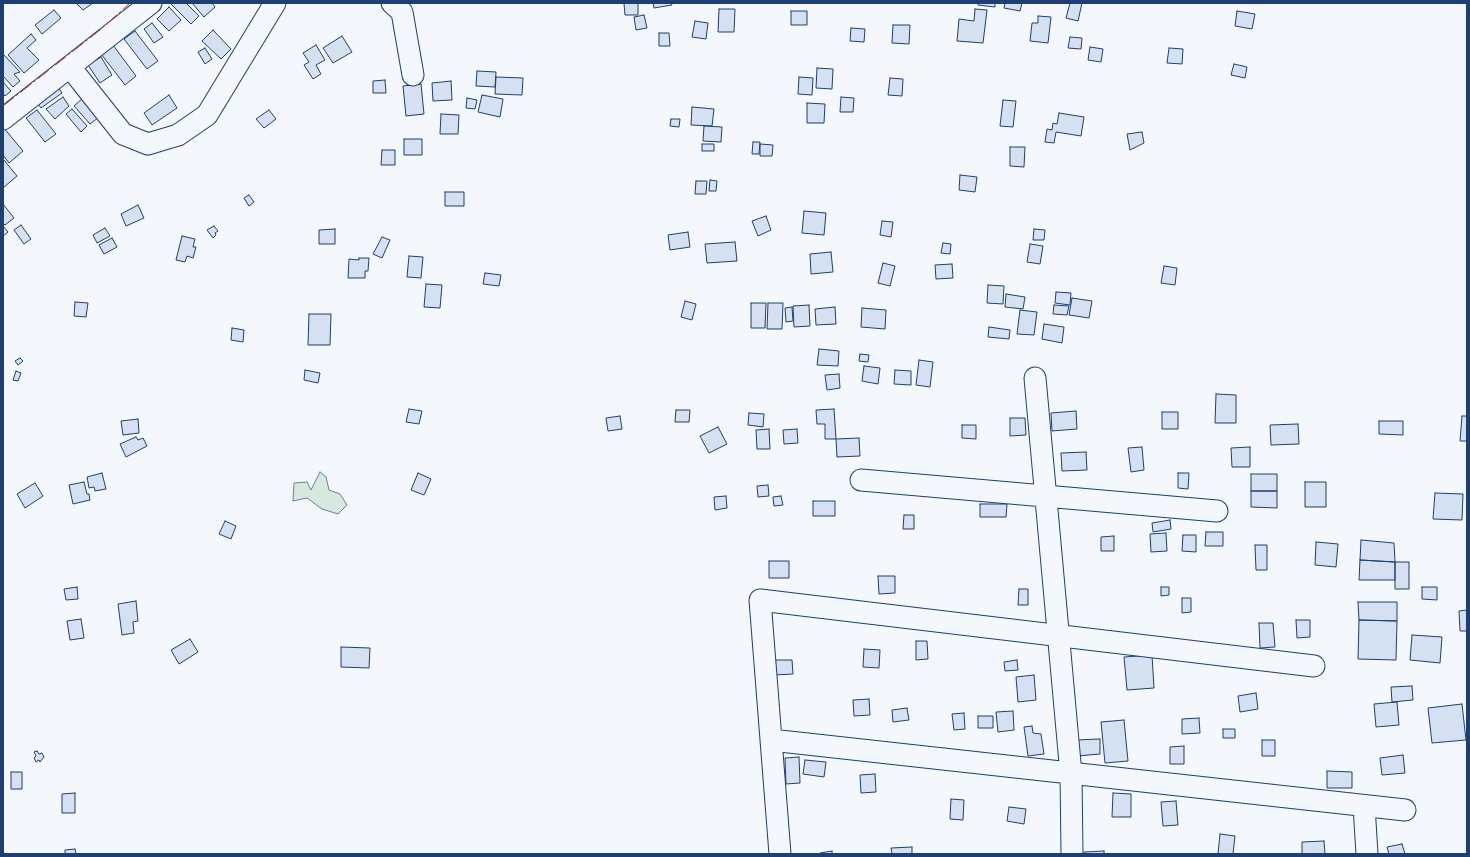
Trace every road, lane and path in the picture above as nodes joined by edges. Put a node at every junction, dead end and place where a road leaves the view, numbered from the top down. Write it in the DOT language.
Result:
graph roads {
  1 [pos="151,3"];
  2 [pos="275,3"];
  3 [pos="392,3"];
  4 [pos="70,67"];
  5 [pos="413,75"];
  6 [pos="3,119"];
  7 [pos="1035,378"];
  8 [pos="862,480"];
  9 [pos="1046,496"];
  10 [pos="1217,511"];
  11 [pos="1059,636"];
  12 [pos="1314,666"];
  13 [pos="771,740"];
  14 [pos="1071,774"];
  15 [pos="1364,806"];
  16 [pos="1405,810"];
  17 [pos="780,854"];
  18 [pos="1072,854"];
  19 [pos="1367,854"];
  1 -- 4 [label="street"];
  2 -- 4 [label="street"];
  3 -- 5 [label="street"];
  4 -- 6 [label="street"];
  7 -- 9 [label="street"];
  8 -- 9 [label="street"];
  9 -- 10 [label="street"];
  9 -- 11 [label="street"];
  11 -- 12 [label="street"];
  11 -- 13 [label="street"];
  11 -- 14 [label="street"];
  13 -- 14 [label="street"];
  13 -- 17 [label="street"];
  14 -- 15 [label="street"];
  14 -- 18 [label="street"];
  15 -- 16 [label="street"];
  15 -- 19 [label="street"];
}
